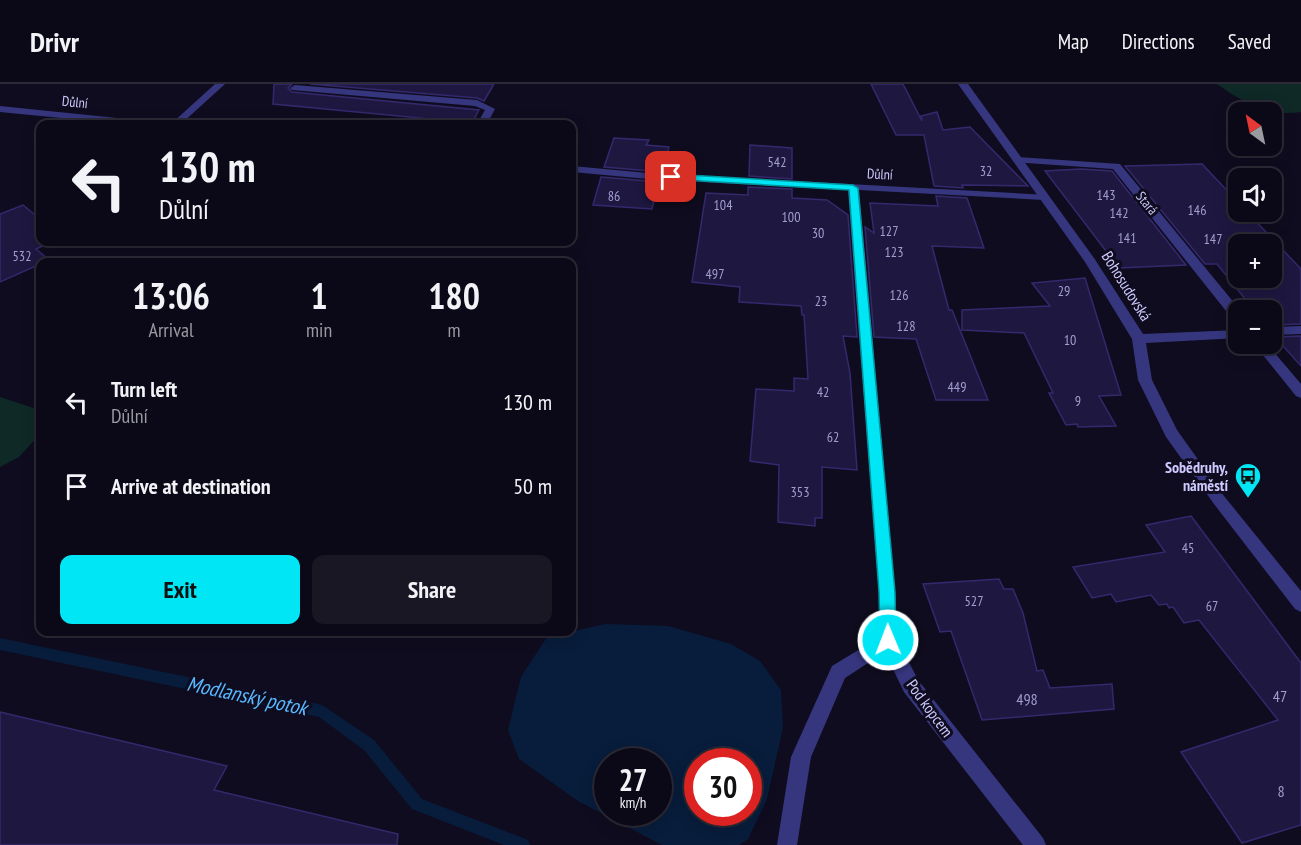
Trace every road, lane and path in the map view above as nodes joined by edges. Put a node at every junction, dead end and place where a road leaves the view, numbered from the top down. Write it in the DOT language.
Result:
graph roads {
  1 [pos="220,84"];
  2 [pos="963,84"];
  3 [pos="296,88"];
  4 [pos="0,109"];
  5 [pos="107,120"];
  6 [pos="180,120"];
  7 [pos="484,120"];
  8 [pos="1018,160"];
  9 [pos="576,169"];
  10 [pos="853,188"];
  11 [pos="1044,197"];
  12 [pos="1228,304"];
  13 [pos="1301,330"];
  14 [pos="1282,331"];
  15 [pos="1228,335"];
  16 [pos="1139,339"];
  17 [pos="1268,354"];
  18 [pos="1301,393"];
  19 [pos="1301,604"];
  20 [pos="888,640"];
  21 [pos="787,845"];
  22 [pos="1036,845"];
  1 -- 6 [label="street"];
  2 -- 8 [label="street, Bohosudovská"];
  3 -- 7 [label="street"];
  4 -- 5 [label="street, Důlní"];
  8 -- 11 [label="street, Bohosudovská"];
  8 -- 12 [label="street, Stará"];
  9 -- 10 [label="street, Důlní"];
  10 -- 11 [label="street, Důlní"];
  10 -- 20 [label="street, Pod kopcem"];
  11 -- 16 [label="street, Bohosudovská"];
  13 -- 14 [label="street"];
  15 -- 16 [label="street"];
  16 -- 19 [label="street, Bohosudovská"];
  17 -- 18 [label="street"];
  20 -- 21 [label="street"];
  20 -- 22 [label="street, Pod kopcem"];
}
